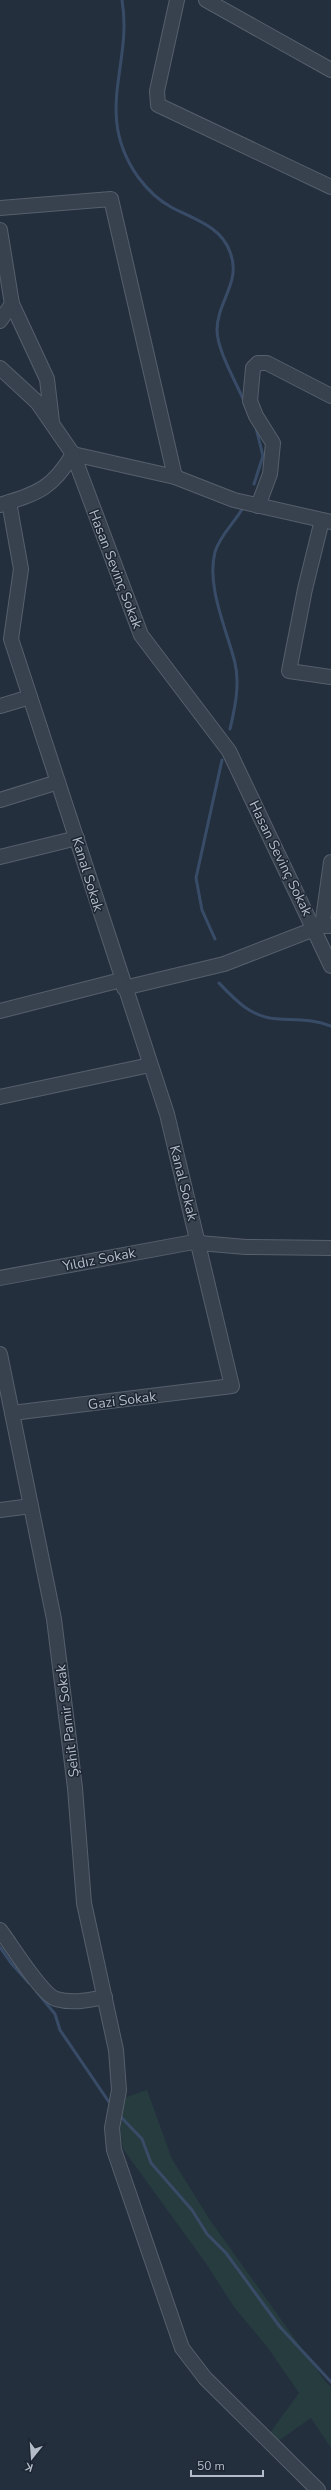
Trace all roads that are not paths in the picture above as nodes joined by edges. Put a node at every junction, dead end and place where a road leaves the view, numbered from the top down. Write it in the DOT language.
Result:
graph roads {
  1 [pos="177,0"];
  2 [pos="206,0"];
  3 [pos="331,70"];
  4 [pos="331,187"];
  5 [pos="0,208"];
  6 [pos="0,230"];
  7 [pos="12,304"];
  8 [pos="0,321"];
  9 [pos="0,368"];
  10 [pos="331,396"];
  11 [pos="52,424"];
  12 [pos="74,454"];
  13 [pos="175,477"];
  14 [pos="4,503"];
  15 [pos="258,506"];
  16 [pos="327,521"];
  17 [pos="331,677"];
  18 [pos="30,697"];
  19 [pos="0,706"];
  20 [pos="58,782"];
  21 [pos="0,800"];
  22 [pos="77,838"];
  23 [pos="0,857"];
  24 [pos="331,862"];
  25 [pos="323,927"];
  26 [pos="331,966"];
  27 [pos="122,984"];
  28 [pos="0,1011"];
  29 [pos="150,1065"];
  30 [pos="0,1096"];
  31 [pos="199,1242"];
  32 [pos="331,1248"];
  33 [pos="0,1278"];
  34 [pos="0,1354"];
  35 [pos="232,1386"];
  36 [pos="8,1410"];
  37 [pos="31,1506"];
  38 [pos="0,1510"];
  39 [pos="0,1930"];
  40 [pos="105,1997"];
  41 [pos="318,2490"];
  1 -- 4 [label="street"];
  2 -- 3 [label="street"];
  5 -- 13 [label="street"];
  6 -- 7 [label="street"];
  7 -- 8 [label="street"];
  7 -- 11 [label="street"];
  9 -- 11 [label="street, Hasan Sevinç Sokak"];
  10 -- 15 [label="street"];
  11 -- 12 [label="street, Hasan Sevinç Sokak"];
  12 -- 13 [label="street"];
  12 -- 14 [label="street"];
  12 -- 25 [label="street, Hasan Sevinç Sokak"];
  13 -- 15 [label="street"];
  14 -- 18 [label="street, Kanal Sokak"];
  15 -- 16 [label="street"];
  16 -- 17 [label="street"];
  18 -- 19 [label="street"];
  18 -- 20 [label="street, Kanal Sokak"];
  20 -- 21 [label="street"];
  20 -- 22 [label="street, Kanal Sokak"];
  22 -- 23 [label="street"];
  22 -- 27 [label="street, Kanal Sokak"];
  24 -- 25 [label="street"];
  25 -- 26 [label="street, Hasan Sevinç Sokak"];
  25 -- 27 [label="street"];
  27 -- 28 [label="street"];
  27 -- 29 [label="street, Kanal Sokak"];
  29 -- 30 [label="street"];
  29 -- 31 [label="street, Kanal Sokak"];
  31 -- 32 [label="street, Yıldız Sokak"];
  31 -- 33 [label="street, Yıldız Sokak"];
  31 -- 35 [label="street, Kanal Sokak"];
  34 -- 36 [label="street, Şehit Pamir Sokak"];
  35 -- 36 [label="street, Gazi Sokak"];
  36 -- 37 [label="street, Şehit Pamir Sokak"];
  37 -- 38 [label="street"];
  37 -- 40 [label="street, Şehit Pamir Sokak"];
  39 -- 40 [label="street"];
  40 -- 41 [label="street, Şehit Pamir Sokak"];
}
